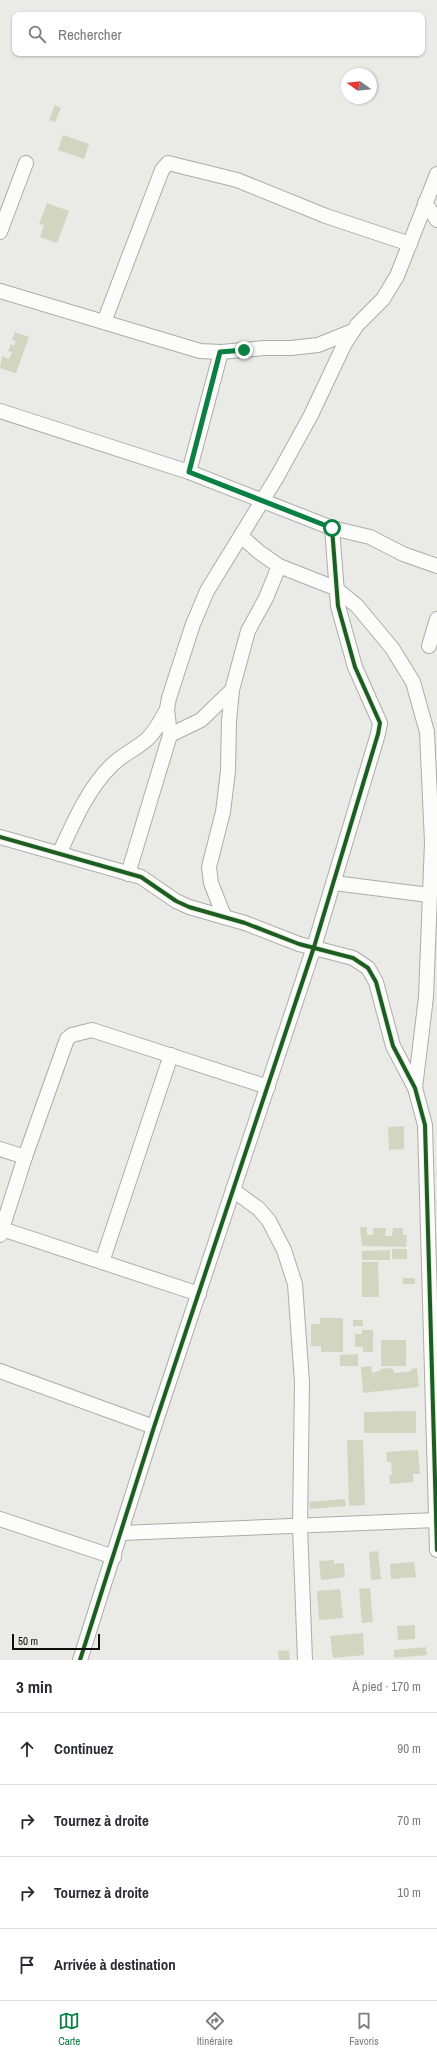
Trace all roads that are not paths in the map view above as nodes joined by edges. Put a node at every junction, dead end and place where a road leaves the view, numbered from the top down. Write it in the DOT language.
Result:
graph roads {
  1 [pos="26,163"];
  2 [pos="437,174"];
  3 [pos="425,203"];
  4 [pos="437,220"];
  5 [pos="0,232"];
  6 [pos="410,244"];
  7 [pos="0,291"];
  8 [pos="104,322"];
  9 [pos="353,331"];
  10 [pos="220,352"];
  11 [pos="0,411"];
  12 [pos="189,472"];
  13 [pos="263,500"];
  14 [pos="332,528"];
  15 [pos="241,536"];
  16 [pos="279,566"];
  17 [pos="437,566"];
  18 [pos="335,588"];
  19 [pos="437,619"];
  20 [pos="429,646"];
  21 [pos="232,690"];
  22 [pos="167,709"];
  23 [pos="170,735"];
  24 [pos="0,837"];
  25 [pos="59,854"];
  26 [pos="128,874"];
  27 [pos="334,883"];
  28 [pos="429,895"];
  29 [pos="224,916"];
  30 [pos="314,947"];
  31 [pos="170,1055"];
  32 [pos="268,1087"];
  33 [pos="415,1088"];
  34 [pos="0,1149"];
  35 [pos="25,1157"];
  36 [pos="233,1190"];
  37 [pos="432,1215"];
  38 [pos="1,1232"];
  39 [pos="102,1262"];
  40 [pos="199,1294"];
  41 [pos="0,1371"];
  42 [pos="154,1427"];
  43 [pos="0,1519"];
  44 [pos="437,1520"];
  45 [pos="300,1527"];
  46 [pos="121,1533"];
  47 [pos="437,1550"];
  48 [pos="114,1557"];
  49 [pos="80,1660"];
  50 [pos="305,1660"];
  1 -- 5 [label="street"];
  2 -- 3 [label="street"];
  3 -- 4 [label="street"];
  3 -- 6 [label="street"];
  6 -- 8 [label="street"];
  6 -- 9 [label="street"];
  7 -- 8 [label="street"];
  8 -- 10 [label="street"];
  9 -- 10 [label="street"];
  9 -- 13 [label="street"];
  10 -- 12 [label="street"];
  11 -- 12 [label="street"];
  12 -- 13 [label="street"];
  13 -- 14 [label="street"];
  13 -- 15 [label="street"];
  14 -- 17 [label="street"];
  14 -- 18 [label="street"];
  15 -- 16 [label="street"];
  15 -- 22 [label="street"];
  16 -- 18 [label="street"];
  16 -- 21 [label="street"];
  18 -- 27 [label="street"];
  18 -- 28 [label="street"];
  19 -- 20 [label="street"];
  21 -- 23 [label="street"];
  21 -- 29 [label="street"];
  22 -- 23 [label="street"];
  22 -- 25 [label="street"];
  23 -- 26 [label="street"];
  24 -- 25 [label="street"];
  25 -- 26 [label="street"];
  26 -- 29 [label="street"];
  27 -- 28 [label="street"];
  27 -- 30 [label="street"];
  28 -- 33 [label="street"];
  29 -- 30 [label="street"];
  30 -- 32 [label="street"];
  30 -- 33 [label="street"];
  31 -- 32 [label="street"];
  31 -- 35 [label="street"];
  31 -- 39 [label="street"];
  32 -- 36 [label="street"];
  33 -- 37 [label="street"];
  34 -- 35 [label="street"];
  35 -- 38 [label="street"];
  36 -- 40 [label="street"];
  36 -- 45 [label="street"];
  37 -- 44 [label="street"];
  38 -- 39 [label="street"];
  39 -- 40 [label="street"];
  40 -- 42 [label="street"];
  41 -- 42 [label="street"];
  42 -- 46 [label="street"];
  43 -- 48 [label="street"];
  44 -- 45 [label="street"];
  44 -- 47 [label="street"];
  45 -- 46 [label="street"];
  45 -- 50 [label="street"];
  46 -- 48 [label="street"];
  48 -- 49 [label="street"];
}
